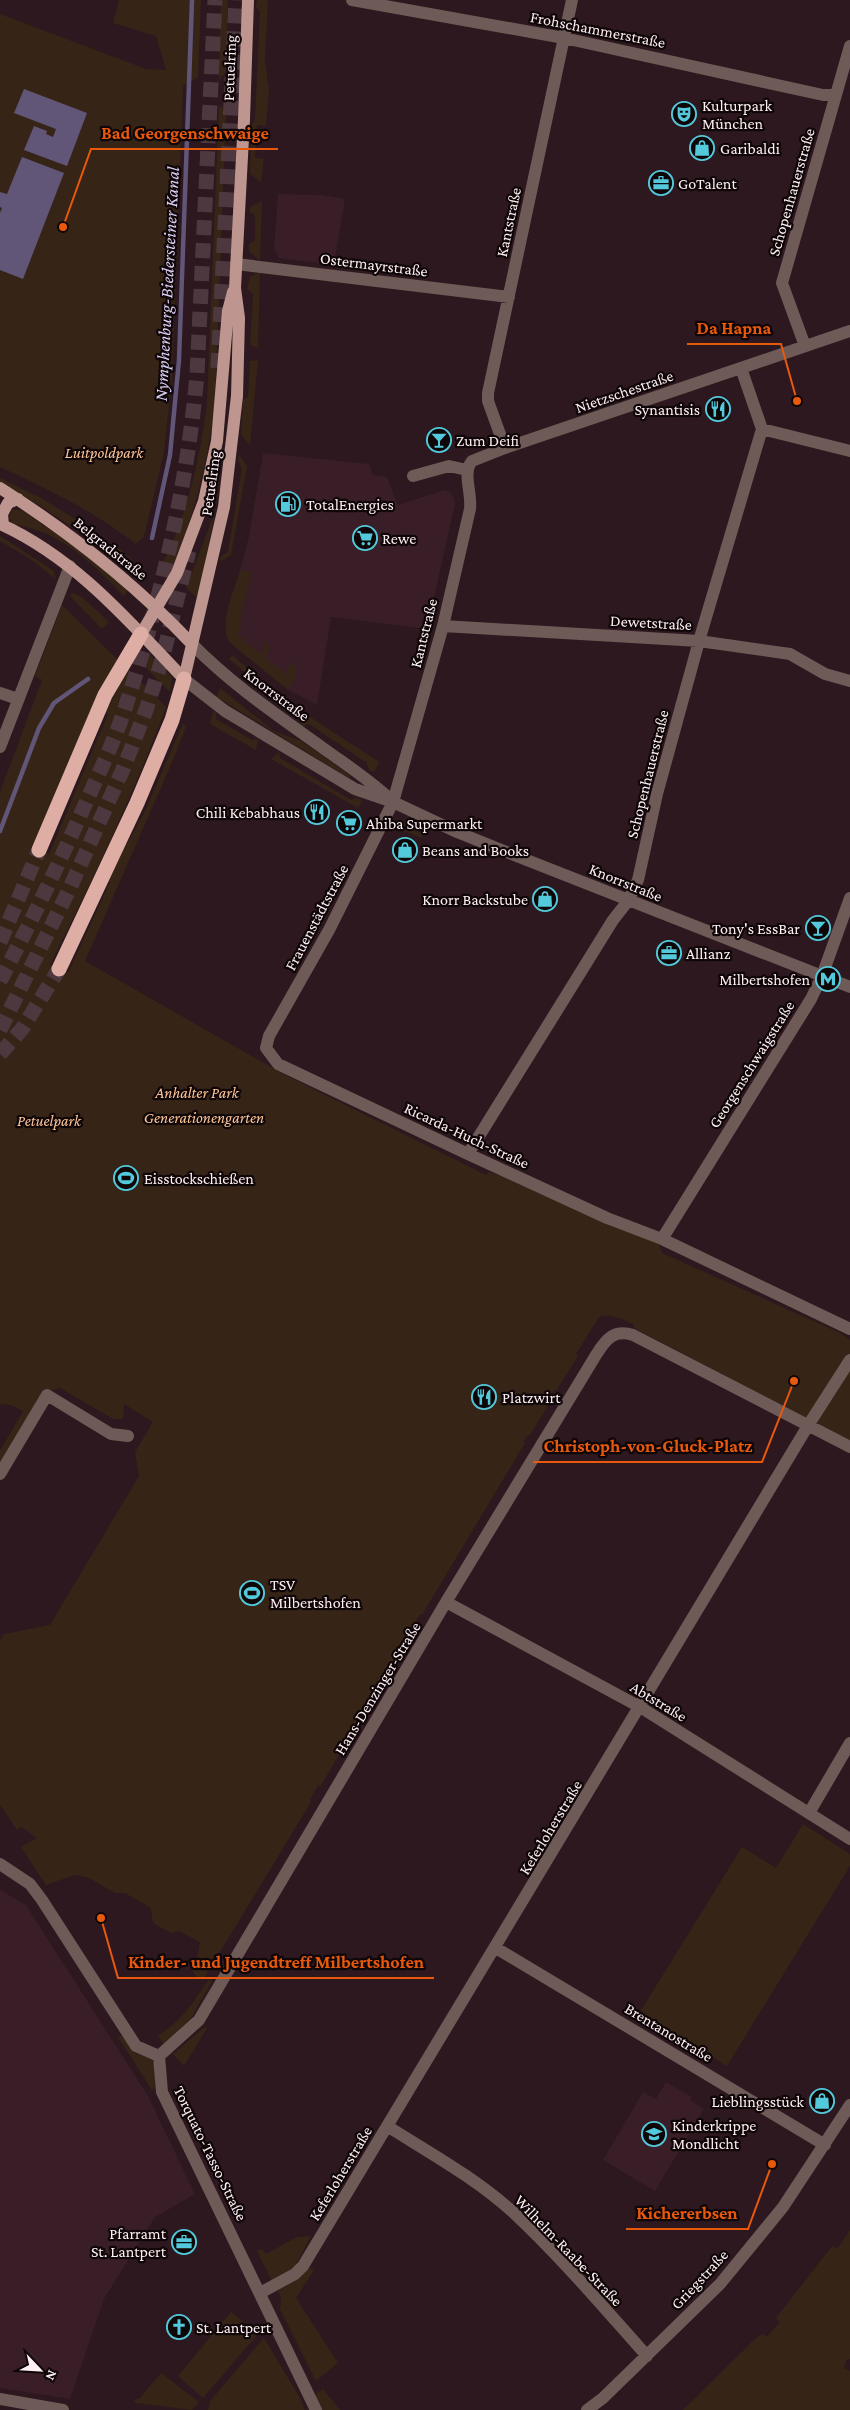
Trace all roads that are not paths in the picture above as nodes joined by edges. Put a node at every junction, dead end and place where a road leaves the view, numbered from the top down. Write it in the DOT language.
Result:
graph roads {
  1 [pos="248,0"];
  2 [pos="352,0"];
  3 [pos="572,0"];
  4 [pos="564,38"];
  5 [pos="850,46"];
  6 [pos="836,95"];
  7 [pos="236,264"];
  8 [pos="235,288"];
  9 [pos="509,297"];
  10 [pos="850,330"];
  11 [pos="805,346"];
  12 [pos="740,368"];
  13 [pos="762,428"];
  14 [pos="505,448"];
  15 [pos="850,451"];
  16 [pos="466,470"];
  17 [pos="413,476"];
  18 [pos="0,488"];
  19 [pos="18,499"];
  20 [pos="1,524"];
  21 [pos="70,566"];
  22 [pos="157,608"];
  23 [pos="443,626"];
  24 [pos="141,634"];
  25 [pos="698,641"];
  26 [pos="192,644"];
  27 [pos="184,678"];
  28 [pos="850,681"];
  29 [pos="0,693"];
  30 [pos="18,699"];
  31 [pos="0,747"];
  32 [pos="393,802"];
  33 [pos="39,850"];
  34 [pos="850,898"];
  35 [pos="628,901"];
  36 [pos="59,969"];
  37 [pos="822,976"];
  38 [pos="850,987"];
  39 [pos="266,1048"];
  40 [pos="468,1154"];
  41 [pos="662,1239"];
  42 [pos="850,1329"];
  43 [pos="850,1360"];
  44 [pos="809,1424"];
  45 [pos="128,1436"];
  46 [pos="850,1447"];
  47 [pos="0,1474"];
  48 [pos="446,1602"];
  49 [pos="640,1707"];
  50 [pos="850,1743"];
  51 [pos="809,1813"];
  52 [pos="850,1838"];
  53 [pos="0,1864"];
  54 [pos="496,1948"];
  55 [pos="159,2056"];
  56 [pos="850,2105"];
  57 [pos="387,2126"];
  58 [pos="825,2145"];
  59 [pos="260,2293"];
  60 [pos="647,2356"];
  61 [pos="0,2399"];
  62 [pos="63,2410"];
  63 [pos="316,2410"];
  64 [pos="587,2410"];
  1 -- 7 [label="main road, Petuelring"];
  2 -- 4 [label="street, Frohschammerstraße"];
  3 -- 4 [label="street, Kantstraße"];
  4 -- 6 [label="street, Frohschammerstraße"];
  4 -- 9 [label="street, Kantstraße"];
  5 -- 6 [label="street, Schopenhauerstraße"];
  6 -- 11 [label="street, Schopenhauerstraße"];
  7 -- 8 [label="main road, Petuelring"];
  7 -- 9 [label="street, Ostermayrstraße"];
  8 -- 22 [label="main road, Petuelring"];
  8 -- 26 [label="main road, Petuelring"];
  9 -- 14 [label="street, Kantstraße"];
  10 -- 11 [label="street, Nietzschestraße"];
  11 -- 12 [label="street, Nietzschestraße"];
  12 -- 13 [label="street"];
  12 -- 14 [label="street, Nietzschestraße"];
  13 -- 15 [label="street"];
  13 -- 25 [label="street, Schopenhauerstraße"];
  14 -- 16 [label="street, Nietzschestraße"];
  16 -- 17 [label="street"];
  16 -- 23 [label="street, Kantstraße"];
  18 -- 19 [label="main road, Belgradstraße"];
  19 -- 20 [label="main road"];
  19 -- 22 [label="main road, Belgradstraße"];
  20 -- 21 [label="main road"];
  21 -- 24 [label="main road"];
  21 -- 30 [label="street"];
  22 -- 24 [label="main road, Petuelring"];
  22 -- 26 [label="main road, Belgradstraße"];
  23 -- 25 [label="street, Dewetstraße"];
  23 -- 32 [label="street, Kantstraße"];
  24 -- 27 [label="main road"];
  24 -- 33 [label="highway"];
  25 -- 28 [label="street, Dewetstraße"];
  25 -- 35 [label="street, Schopenhauerstraße"];
  26 -- 27 [label="main road, Petuelring"];
  26 -- 32 [label="street, Knorrstraße"];
  27 -- 32 [label="street, Knorrstraße"];
  27 -- 36 [label="highway"];
  29 -- 30 [label="street"];
  30 -- 31 [label="street"];
  32 -- 35 [label="street, Knorrstraße"];
  32 -- 39 [label="street, Frauenstädtstraße"];
  34 -- 37 [label="street, Georgenschwaigstraße"];
  35 -- 37 [label="street, Knorrstraße"];
  35 -- 40 [label="street, Schopenhauerstraße"];
  37 -- 38 [label="street, Knorrstraße"];
  37 -- 41 [label="street, Georgenschwaigstraße"];
  39 -- 40 [label="street, Ricarda-Huch-Straße"];
  40 -- 41 [label="street, Ricarda-Huch-Straße"];
  41 -- 42 [label="street, Ricarda-Huch-Straße"];
  43 -- 44 [label="street, Keferloherstraße"];
  44 -- 46 [label="street"];
  44 -- 48 [label="street, Hans-Denzinger-Straße"];
  44 -- 49 [label="street, Keferloherstraße"];
  45 -- 47 [label="street"];
  48 -- 49 [label="street, Abtstraße"];
  48 -- 55 [label="street, Hans-Denzinger-Straße"];
  49 -- 51 [label="street, Abtstraße"];
  49 -- 54 [label="street, Keferloherstraße"];
  50 -- 51 [label="street"];
  51 -- 52 [label="street, Abtstraße"];
  53 -- 55 [label="street"];
  54 -- 57 [label="street, Keferloherstraße"];
  54 -- 58 [label="street, Brentanostraße"];
  55 -- 59 [label="street, Torquato-Tasso-Straße"];
  56 -- 58 [label="street, Griegstraße"];
  57 -- 59 [label="street, Keferloherstraße"];
  57 -- 60 [label="street, Wilhelm-Raabe-Straße"];
  58 -- 60 [label="street, Griegstraße"];
  59 -- 63 [label="street, Torquato-Tasso-Straße"];
  60 -- 64 [label="street, Griegstraße"];
  61 -- 62 [label="street"];
}
